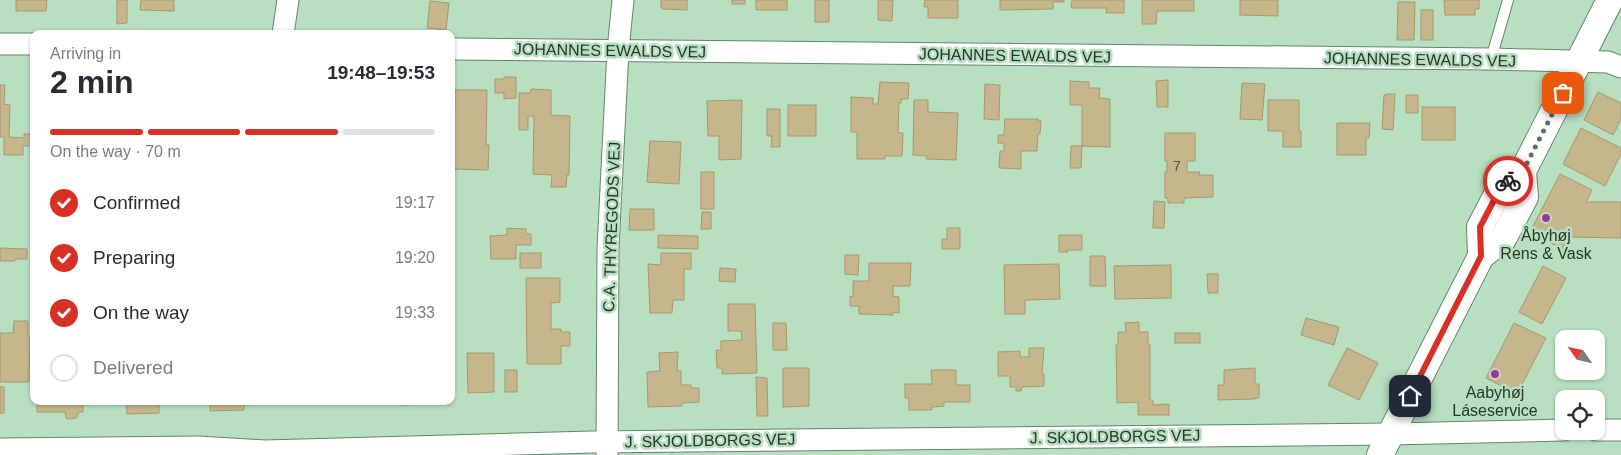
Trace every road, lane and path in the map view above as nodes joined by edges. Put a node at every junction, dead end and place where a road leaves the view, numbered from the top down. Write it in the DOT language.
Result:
graph roads {
  1 [pos="288,0"];
  2 [pos="623,0"];
  3 [pos="1508,0"];
  4 [pos="1610,0"];
  5 [pos="284,30"];
  6 [pos="0,44"];
  7 [pos="30,44"];
  8 [pos="455,49"];
  9 [pos="618,50"];
  10 [pos="1491,60"];
  11 [pos="1579,61"];
  12 [pos="1621,67"];
  13 [pos="1605,430"];
  14 [pos="1621,430"];
  15 [pos="1555,431"];
  16 [pos="1385,444"];
  17 [pos="607,448"];
  18 [pos="0,449"];
  19 [pos="265,453"];
  1 -- 5 [label="street"];
  2 -- 9 [label="street, C.A. THYREGODS VEJ"];
  3 -- 10 [label="lane"];
  4 -- 11 [label="street"];
  6 -- 7 [label="street"];
  8 -- 9 [label="street, JOHANNES EWALDS VEJ"];
  9 -- 10 [label="street, JOHANNES EWALDS VEJ"];
  9 -- 17 [label="street, C.A. THYREGODS VEJ"];
  10 -- 11 [label="street, JOHANNES EWALDS VEJ"];
  11 -- 12 [label="street, JOHANNES EWALDS VEJ"];
  11 -- 16 [label="street"];
  13 -- 14 [label="street"];
  15 -- 16 [label="street, J. SKJOLDBORGS VEJ"];
  16 -- 17 [label="street, J. SKJOLDBORGS VEJ"];
  17 -- 19 [label="street, J. SKJOLDBORGS VEJ"];
  18 -- 19 [label="street, J. SKJOLDBORGS VEJ"];
}
